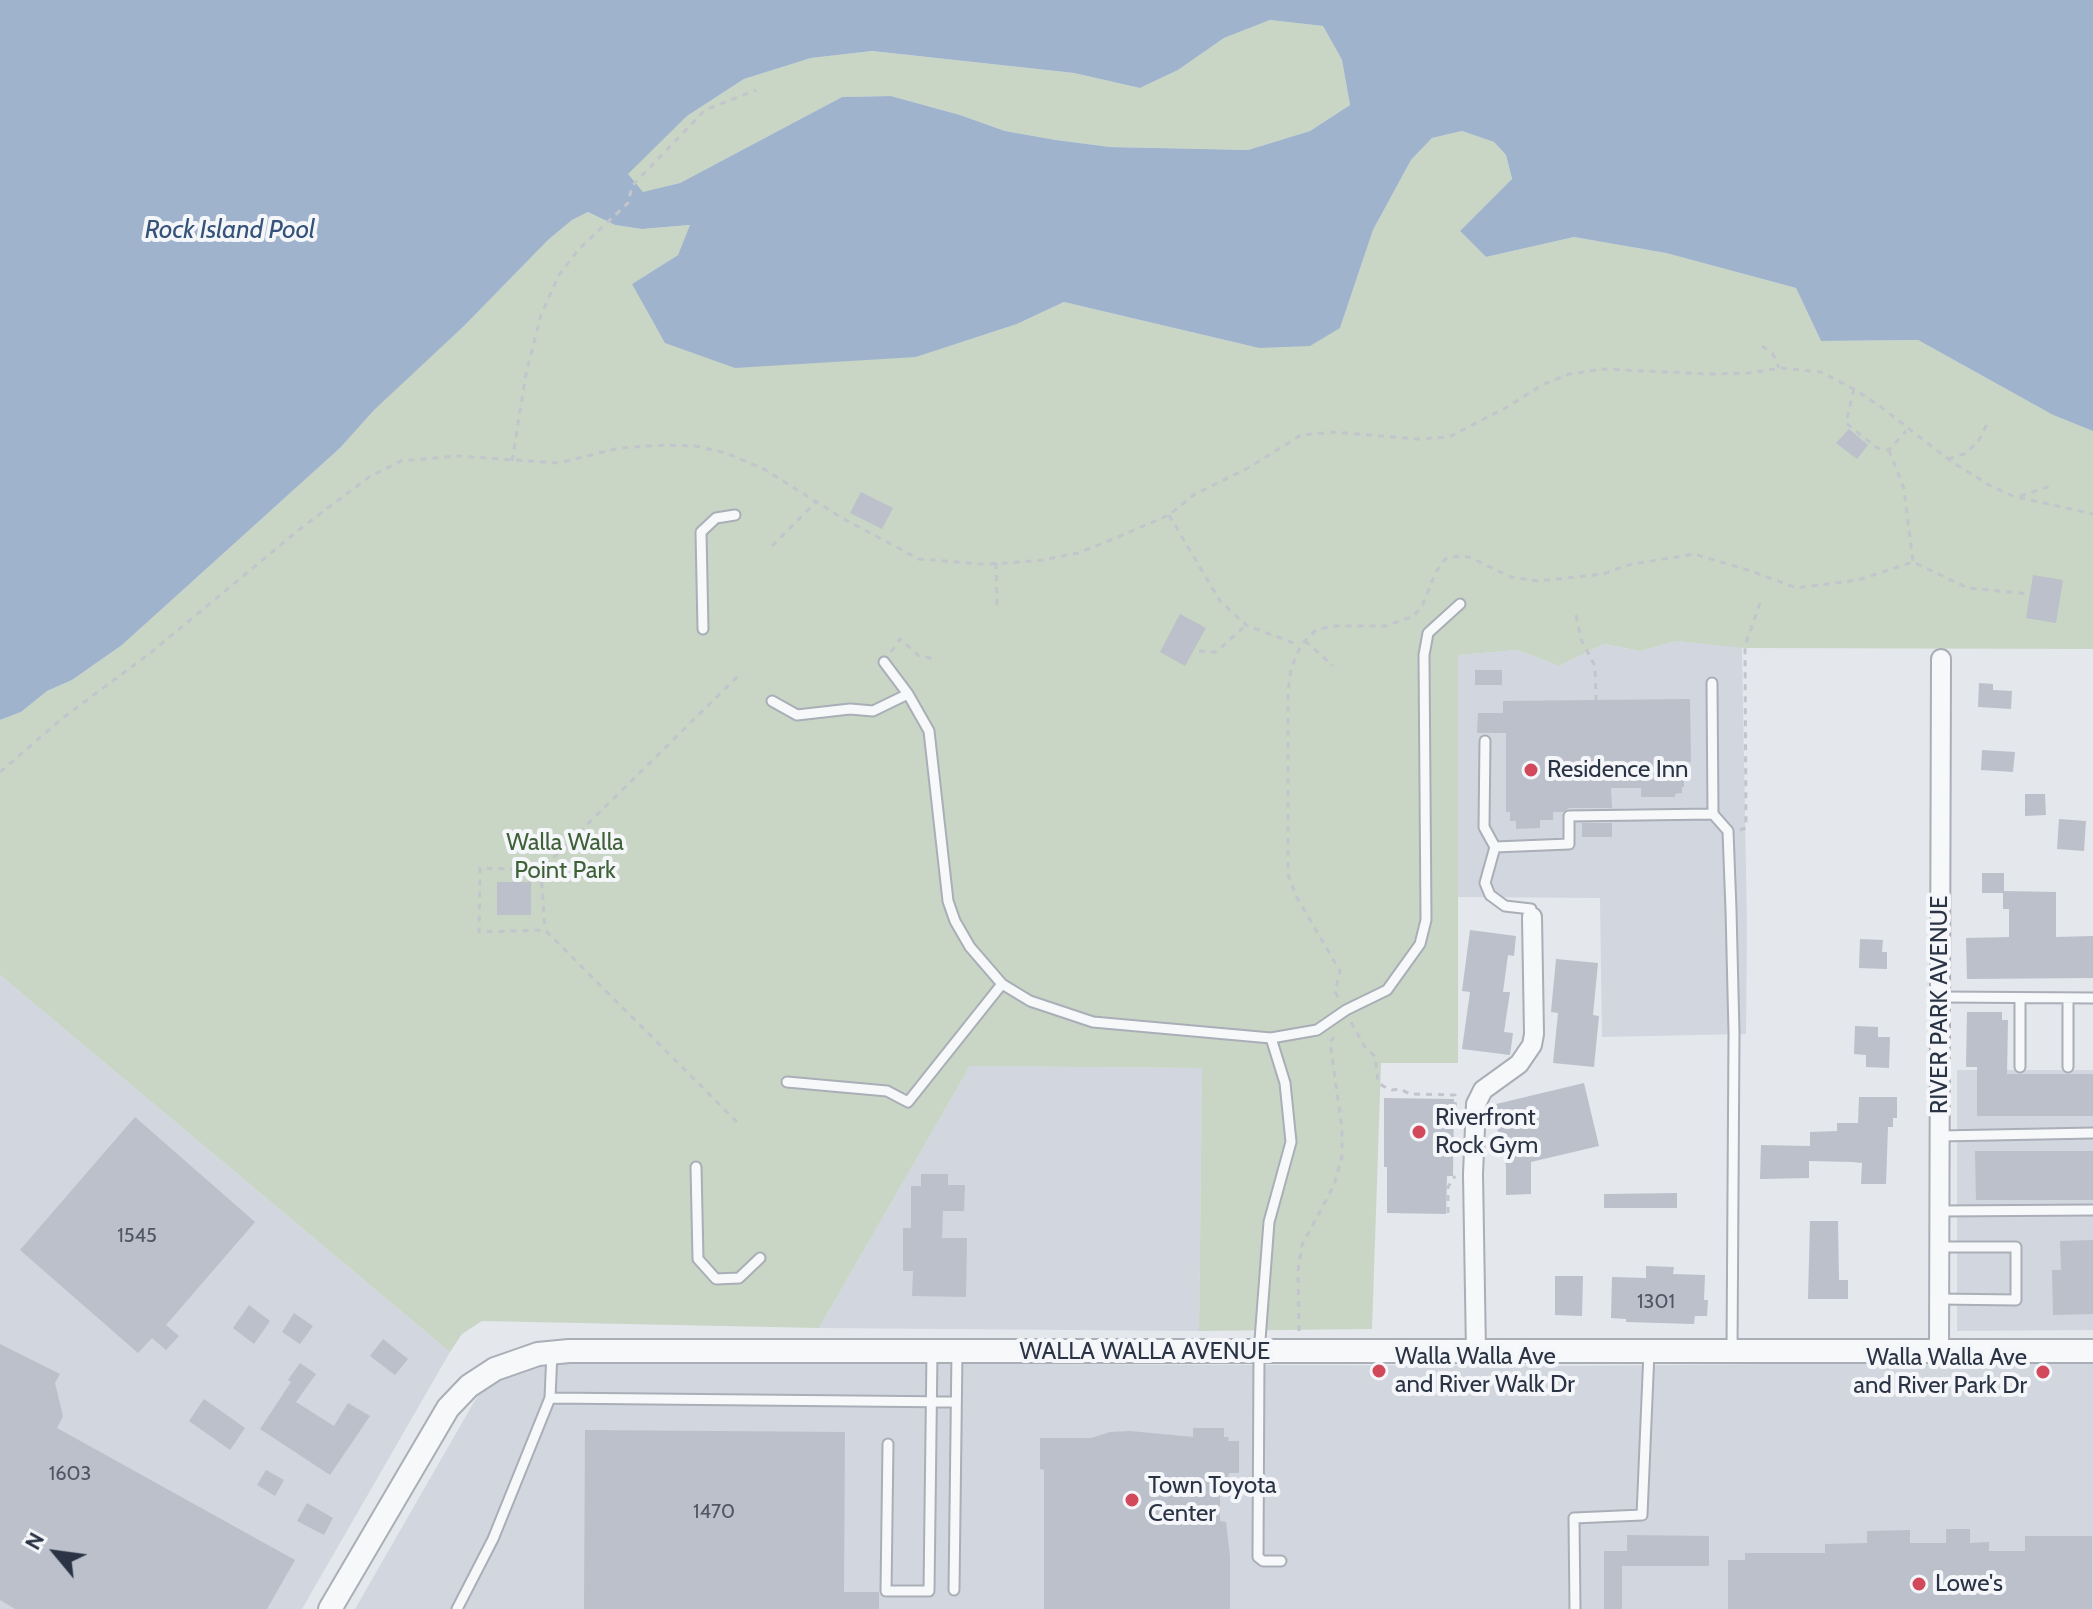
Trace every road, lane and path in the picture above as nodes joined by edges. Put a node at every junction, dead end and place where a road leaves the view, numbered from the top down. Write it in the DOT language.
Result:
graph roads {
  1 [pos="756,90"];
  2 [pos="1762,346"];
  3 [pos="1779,368"];
  4 [pos="1854,389"];
  5 [pos="1988,422"];
  6 [pos="1907,430"];
  7 [pos="1889,450"];
  8 [pos="1948,459"];
  9 [pos="512,461"];
  10 [pos="2054,485"];
  11 [pos="2017,497"];
  12 [pos="816,502"];
  13 [pos="2093,514"];
  14 [pos="735,515"];
  15 [pos="1169,515"];
  16 [pos="772,546"];
  17 [pos="1913,562"];
  18 [pos="996,563"];
  19 [pos="2030,594"];
  20 [pos="1760,603"];
  21 [pos="1460,604"];
  22 [pos="997,605"];
  23 [pos="1576,615"];
  24 [pos="1246,625"];
  25 [pos="703,629"];
  26 [pos="1305,641"];
  27 [pos="1301,645"];
  28 [pos="1199,651"];
  29 [pos="934,659"];
  30 [pos="1941,659"];
  31 [pos="884,662"];
  32 [pos="1333,666"];
  33 [pos="741,673"];
  34 [pos="1712,683"];
  35 [pos="908,694"];
  36 [pos="1596,700"];
  37 [pos="772,701"];
  38 [pos="1485,741"];
  39 [pos="0,772"];
  40 [pos="1713,814"];
  41 [pos="1729,834"];
  42 [pos="1495,847"];
  43 [pos="541,870"];
  44 [pos="1532,917"];
  45 [pos="545,930"];
  46 [pos="1002,984"];
  47 [pos="1940,997"];
  48 [pos="2020,998"];
  49 [pos="2068,998"];
  50 [pos="2093,998"];
  51 [pos="1346,1010"];
  52 [pos="1339,1032"];
  53 [pos="1271,1038"];
  54 [pos="2020,1067"];
  55 [pos="2068,1067"];
  56 [pos="787,1082"];
  57 [pos="737,1122"];
  58 [pos="1456,1125"];
  59 [pos="2093,1133"];
  60 [pos="1940,1136"];
  61 [pos="696,1167"];
  62 [pos="1457,1171"];
  63 [pos="2093,1210"];
  64 [pos="1940,1211"];
  65 [pos="1448,1213"];
  66 [pos="1939,1247"];
  67 [pos="760,1258"];
  68 [pos="1939,1299"];
  69 [pos="932,1351"];
  70 [pos="957,1351"];
  71 [pos="1732,1351"];
  72 [pos="1939,1351"];
  73 [pos="2093,1351"];
  74 [pos="552,1352"];
  75 [pos="1298,1352"];
  76 [pos="1476,1352"];
  77 [pos="1649,1352"];
  78 [pos="1259,1353"];
  79 [pos="550,1398"];
  80 [pos="932,1402"];
  81 [pos="956,1402"];
  82 [pos="888,1444"];
  83 [pos="1281,1561"];
  84 [pos="954,1590"];
  85 [pos="330,1609"];
  86 [pos="457,1609"];
  87 [pos="1575,1609"];
  1 -- 9 [label="path"];
  2 -- 3 [label="path"];
  3 -- 4 [label="path"];
  3 -- 15 [label="path"];
  4 -- 6 [label="path"];
  4 -- 7 [label="path"];
  5 -- 8 [label="path"];
  6 -- 7 [label="path"];
  6 -- 8 [label="path"];
  7 -- 17 [label="path"];
  8 -- 11 [label="path"];
  9 -- 12 [label="path"];
  9 -- 39 [label="path"];
  10 -- 11 [label="path"];
  11 -- 13 [label="path"];
  12 -- 16 [label="path"];
  12 -- 18 [label="path"];
  14 -- 25 [label="lane"];
  15 -- 18 [label="path"];
  15 -- 24 [label="path"];
  17 -- 19 [label="path"];
  17 -- 26 [label="path"];
  18 -- 22 [label="path"];
  20 -- 41 [label="path"];
  21 -- 51 [label="lane"];
  23 -- 36 [label="path"];
  24 -- 27 [label="path"];
  24 -- 28 [label="path"];
  26 -- 27 [label="path"];
  26 -- 32 [label="path"];
  27 -- 51 [label="path"];
  29 -- 31 [label="path"];
  30 -- 47 [label="street, RIVER PARK AVENUE"];
  31 -- 35 [label="lane"];
  33 -- 43 [label="path"];
  34 -- 40 [label="lane"];
  35 -- 37 [label="lane"];
  35 -- 46 [label="lane"];
  38 -- 42 [label="lane"];
  40 -- 41 [label="lane"];
  40 -- 42 [label="lane"];
  41 -- 71 [label="lane"];
  42 -- 44 [label="lane"];
  43 -- 45 [label="path"];
  43 -- 45 [label="path"];
  44 -- 76 [label="street"];
  45 -- 57 [label="path"];
  46 -- 53 [label="lane"];
  46 -- 56 [label="lane"];
  47 -- 48 [label="lane"];
  47 -- 60 [label="street, RIVER PARK AVENUE"];
  48 -- 49 [label="lane"];
  48 -- 54 [label="lane"];
  49 -- 50 [label="lane"];
  49 -- 55 [label="lane"];
  51 -- 53 [label="lane"];
  51 -- 58 [label="path"];
  52 -- 75 [label="path"];
  53 -- 78 [label="lane"];
  59 -- 60 [label="lane"];
  60 -- 64 [label="street, RIVER PARK AVENUE"];
  61 -- 67 [label="lane"];
  62 -- 65 [label="path"];
  63 -- 64 [label="lane"];
  64 -- 66 [label="street, RIVER PARK AVENUE"];
  66 -- 68 [label="street, RIVER PARK AVENUE"];
  66 -- 68 [label="lane"];
  68 -- 72 [label="street, RIVER PARK AVENUE"];
  69 -- 70 [label="street, WALLA WALLA AVENUE"];
  69 -- 74 [label="street, WALLA WALLA AVENUE"];
  69 -- 80 [label="lane"];
  70 -- 78 [label="street, WALLA WALLA AVENUE"];
  70 -- 81 [label="lane"];
  71 -- 72 [label="street, WALLA WALLA AVENUE"];
  71 -- 77 [label="street, WALLA WALLA AVENUE"];
  72 -- 73 [label="street, WALLA WALLA AVENUE"];
  74 -- 79 [label="lane"];
  74 -- 85 [label="street, WALLA WALLA AVENUE"];
  75 -- 76 [label="street, WALLA WALLA AVENUE"];
  75 -- 78 [label="street, WALLA WALLA AVENUE"];
  76 -- 77 [label="street, WALLA WALLA AVENUE"];
  77 -- 87 [label="lane"];
  78 -- 83 [label="lane"];
  79 -- 80 [label="lane"];
  79 -- 86 [label="lane"];
  80 -- 81 [label="lane"];
  80 -- 82 [label="lane"];
  81 -- 84 [label="lane"];
}
